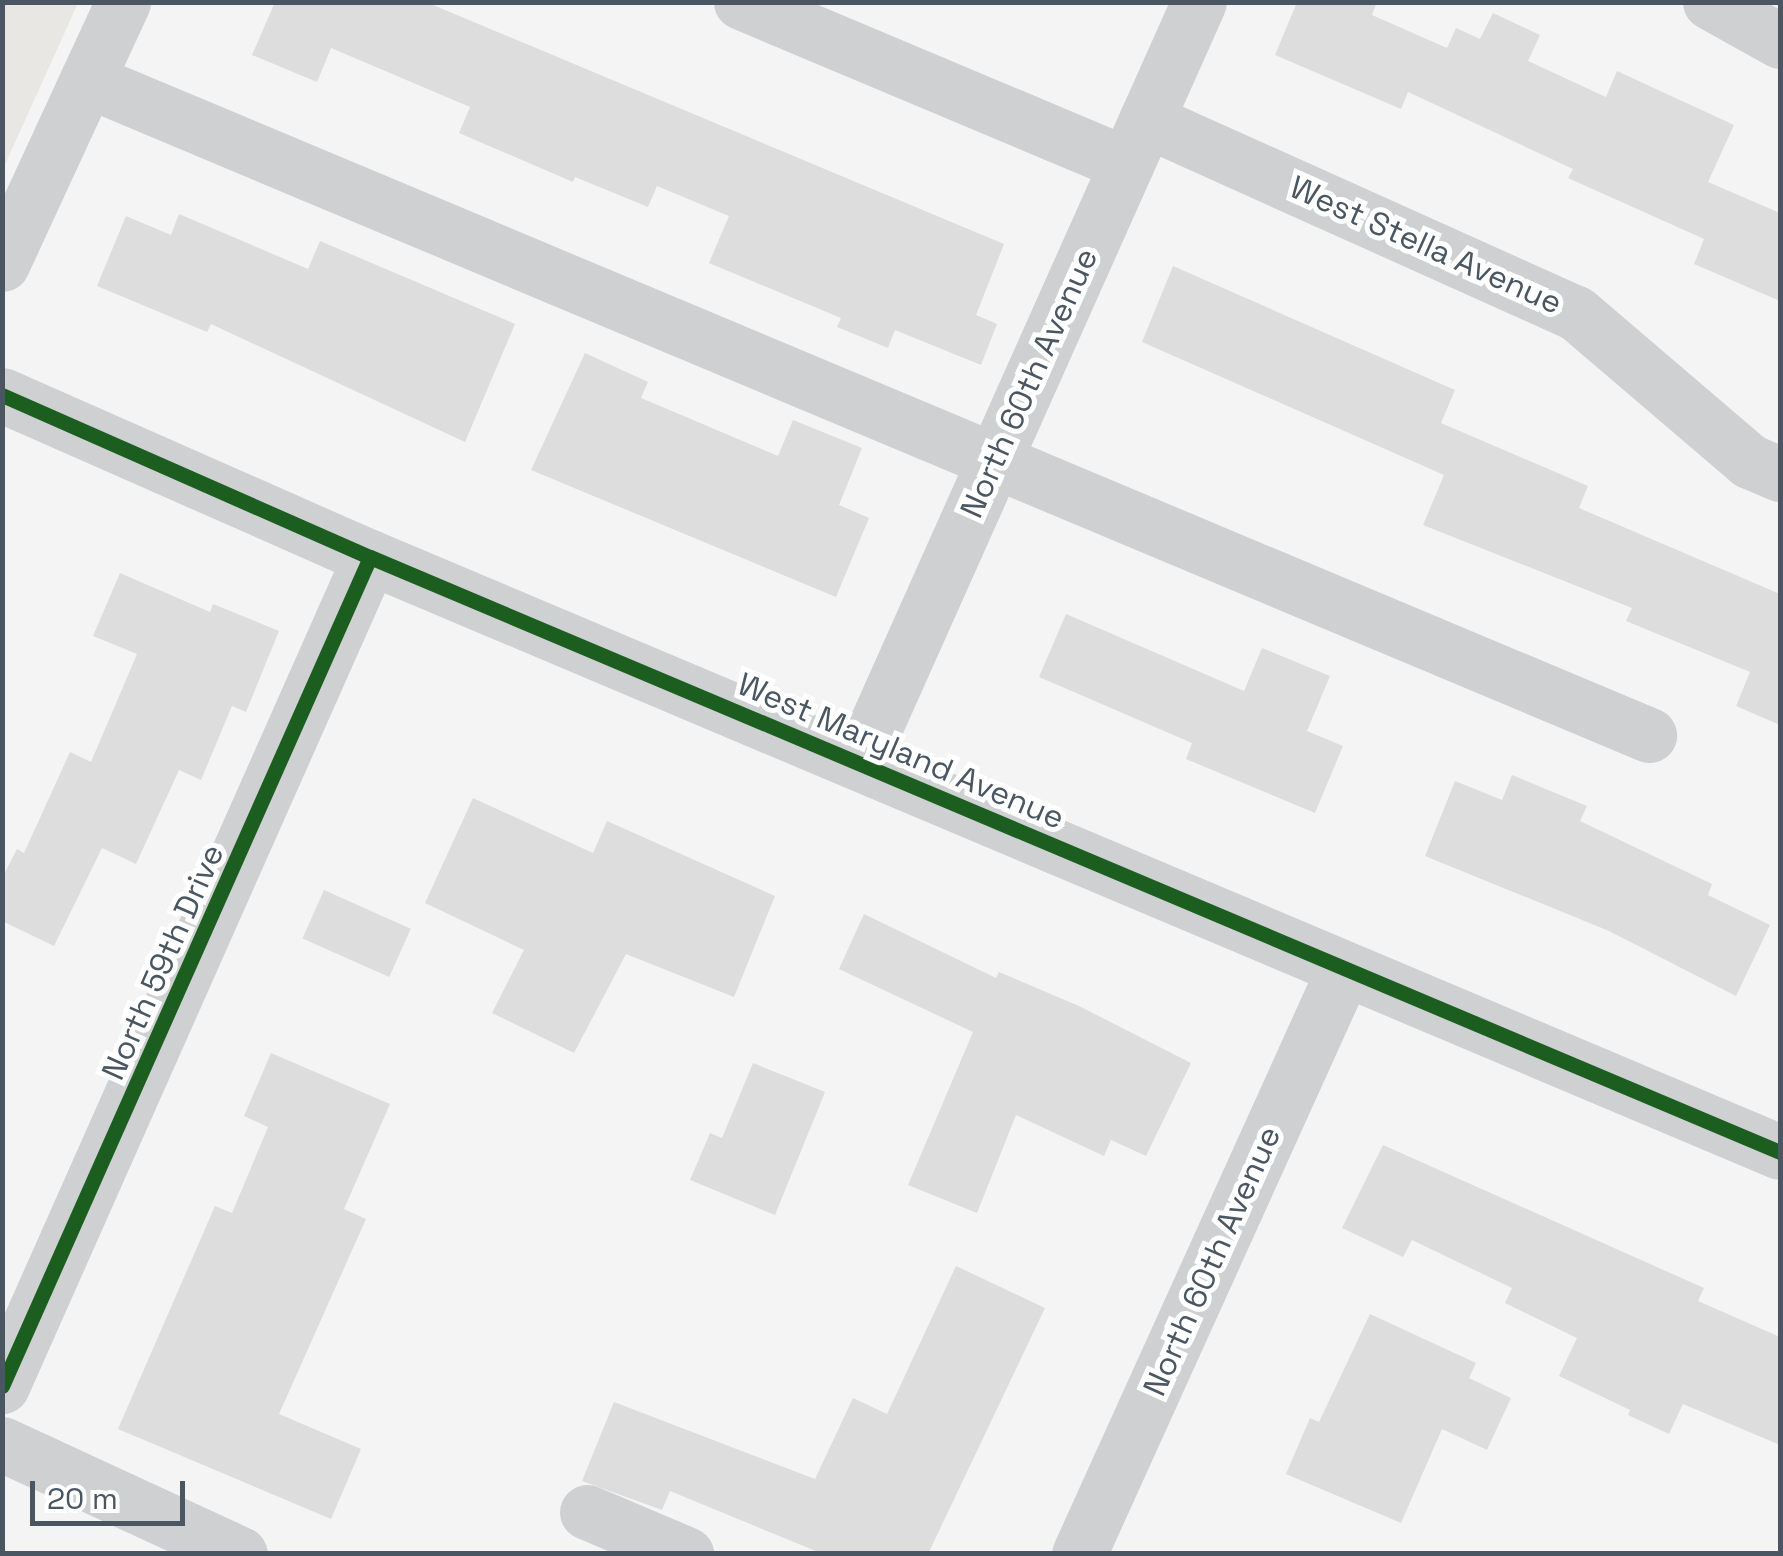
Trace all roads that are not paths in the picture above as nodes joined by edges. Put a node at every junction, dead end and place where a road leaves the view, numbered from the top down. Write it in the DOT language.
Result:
graph roads {
  1 [pos="123,2"];
  2 [pos="740,2"];
  3 [pos="1199,2"];
  4 [pos="1710,2"];
  5 [pos="1780,41"];
  6 [pos="88,80"];
  7 [pos="1136,142"];
  8 [pos="2,264"];
  9 [pos="2,396"];
  10 [pos="994,460"];
  11 [pos="1780,474"];
  12 [pos="370,557"];
  13 [pos="1649,735"];
  14 [pos="859,763"];
  15 [pos="1344,969"];
  16 [pos="1780,1152"];
  17 [pos="2,1386"];
  18 [pos="2,1444"];
  19 [pos="587,1512"];
  20 [pos="240,1554"];
  21 [pos="686,1554"];
  22 [pos="1079,1554"];
  1 -- 6 [label="street"];
  2 -- 7 [label="street, West Stella Avenue"];
  3 -- 7 [label="street, North 60th Avenue"];
  4 -- 5 [label="street"];
  6 -- 8 [label="street"];
  6 -- 10 [label="street"];
  7 -- 10 [label="street, North 60th Avenue"];
  7 -- 11 [label="street, West Stella Avenue"];
  9 -- 12 [label="street, West Maryland Avenue"];
  10 -- 13 [label="street"];
  10 -- 14 [label="street, North 60th Avenue"];
  12 -- 14 [label="street, West Maryland Avenue"];
  12 -- 17 [label="street, North 59th Drive"];
  14 -- 15 [label="street, West Maryland Avenue"];
  15 -- 16 [label="street, West Maryland Avenue"];
  15 -- 22 [label="street, North 60th Avenue"];
  18 -- 20 [label="street"];
  19 -- 21 [label="street"];
}
